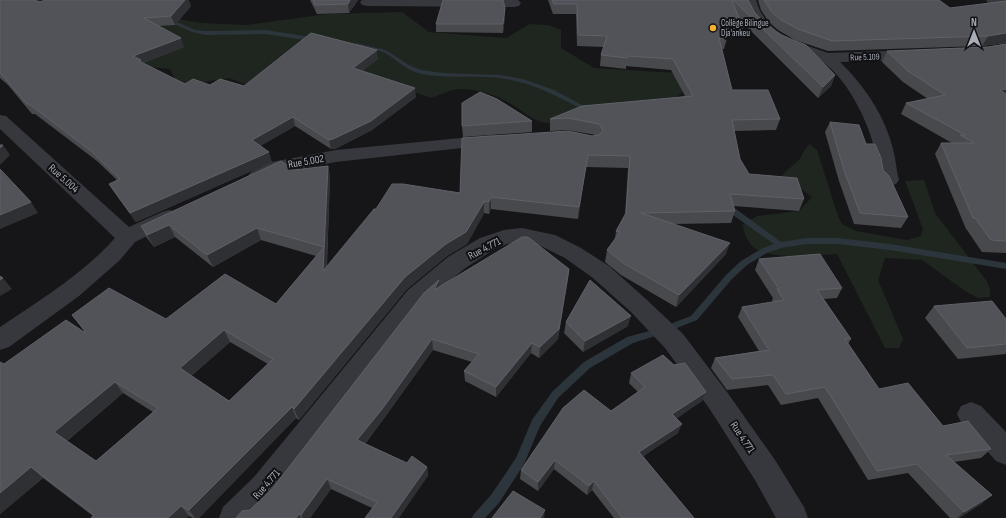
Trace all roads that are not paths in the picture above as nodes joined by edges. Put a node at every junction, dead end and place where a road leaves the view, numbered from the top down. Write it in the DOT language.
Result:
graph roads {
  1 [pos="749,0"];
  2 [pos="993,0"];
  3 [pos="367,2"];
  4 [pos="1006,3"];
  5 [pos="514,6"];
  6 [pos="930,54"];
  7 [pos="826,58"];
  8 [pos="0,120"];
  9 [pos="512,139"];
  10 [pos="889,180"];
  11 [pos="243,183"];
  12 [pos="185,210"];
  13 [pos="127,237"];
  14 [pos="0,340"];
  15 [pos="971,414"];
  16 [pos="1006,452"];
  17 [pos="234,518"];
  18 [pos="793,518"];
  1 -- 7 [label="street, Rue 5.109"];
  2 -- 4 [label="street"];
  3 -- 5 [label="street"];
  6 -- 7 [label="street, Rue 5.109"];
  7 -- 10 [label="street"];
  8 -- 13 [label="street, Rue 5.004"];
  9 -- 11 [label="street, Rue 5.002"];
  12 -- 13 [label="street"];
  13 -- 14 [label="street"];
  15 -- 16 [label="street"];
  17 -- 18 [label="street, Rue 4.771"];
}
